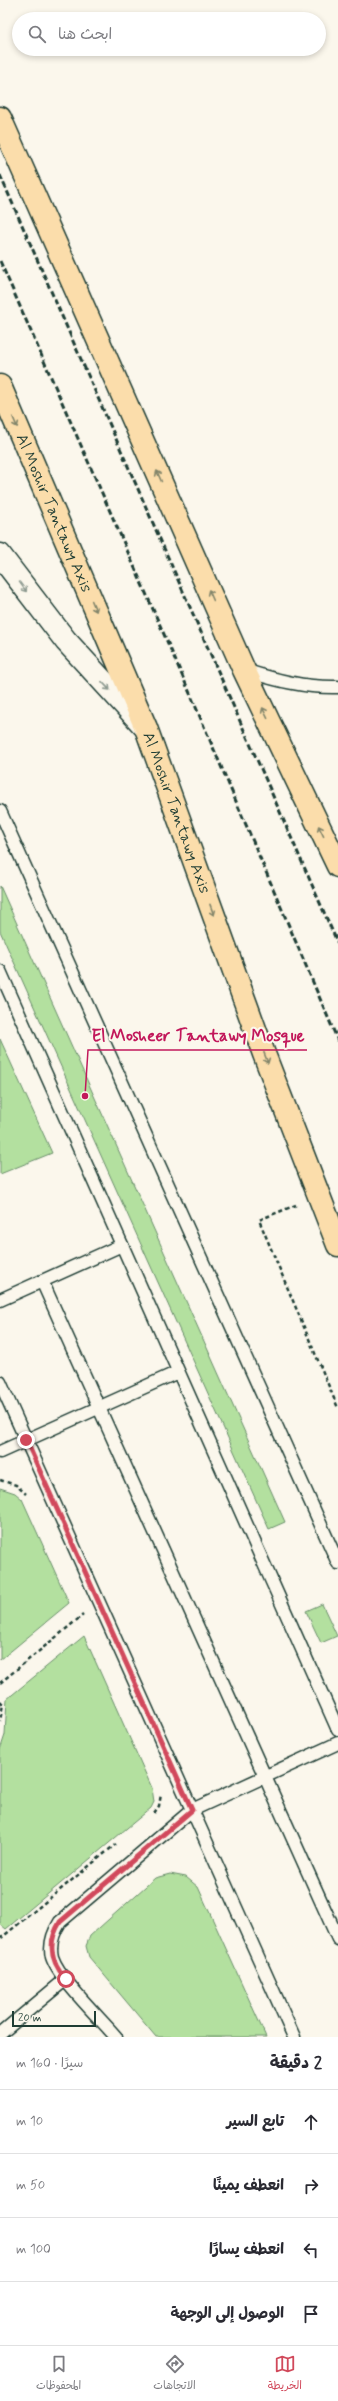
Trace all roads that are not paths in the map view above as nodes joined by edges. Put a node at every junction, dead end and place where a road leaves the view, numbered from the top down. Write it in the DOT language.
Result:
graph roads {
  1 [pos="0,118"];
  2 [pos="0,386"];
  3 [pos="0,555"];
  4 [pos="244,670"];
  5 [pos="338,687"];
  6 [pos="146,728"];
  7 [pos="0,812"];
  8 [pos="3,825"];
  9 [pos="338,866"];
  10 [pos="0,971"];
  11 [pos="122,1245"];
  12 [pos="338,1245"];
  13 [pos="42,1281"];
  14 [pos="0,1300"];
  15 [pos="178,1372"];
  16 [pos="0,1382"];
  17 [pos="99,1407"];
  18 [pos="26,1440"];
  19 [pos="0,1452"];
  20 [pos="338,1563"];
  21 [pos="338,1730"];
  22 [pos="338,1743"];
  23 [pos="265,1777"];
  24 [pos="192,1810"];
  25 [pos="338,1939"];
  26 [pos="66,1979"];
  27 [pos="0,2034"];
  28 [pos="116,2037"];
  29 [pos="294,2037"];
  4 -- 1 [label="highway, one-way"];
  2 -- 6 [label="highway, Al Moshir Tantawy Axis, one-way"];
  3 -- 6 [label="street, one-way"];
  4 -- 5 [label="lane"];
  9 -- 4 [label="highway, one-way"];
  6 -- 12 [label="highway, Al Moshir Tantawy Axis, one-way"];
  7 -- 8 [label="lane"];
  8 -- 20 [label="lane"];
  10 -- 11 [label="lane"];
  11 -- 13 [label="lane"];
  11 -- 15 [label="lane"];
  13 -- 14 [label="lane"];
  13 -- 17 [label="lane"];
  15 -- 17 [label="lane"];
  15 -- 21 [label="lane"];
  16 -- 18 [label="lane"];
  17 -- 18 [label="lane"];
  17 -- 23 [label="lane"];
  18 -- 19 [label="lane"];
  18 -- 24 [label="lane"];
  22 -- 23 [label="lane"];
  23 -- 24 [label="lane"];
  23 -- 25 [label="lane"];
  24 -- 26 [label="lane"];
  24 -- 29 [label="lane"];
  26 -- 27 [label="lane"];
  26 -- 28 [label="lane"];
}
